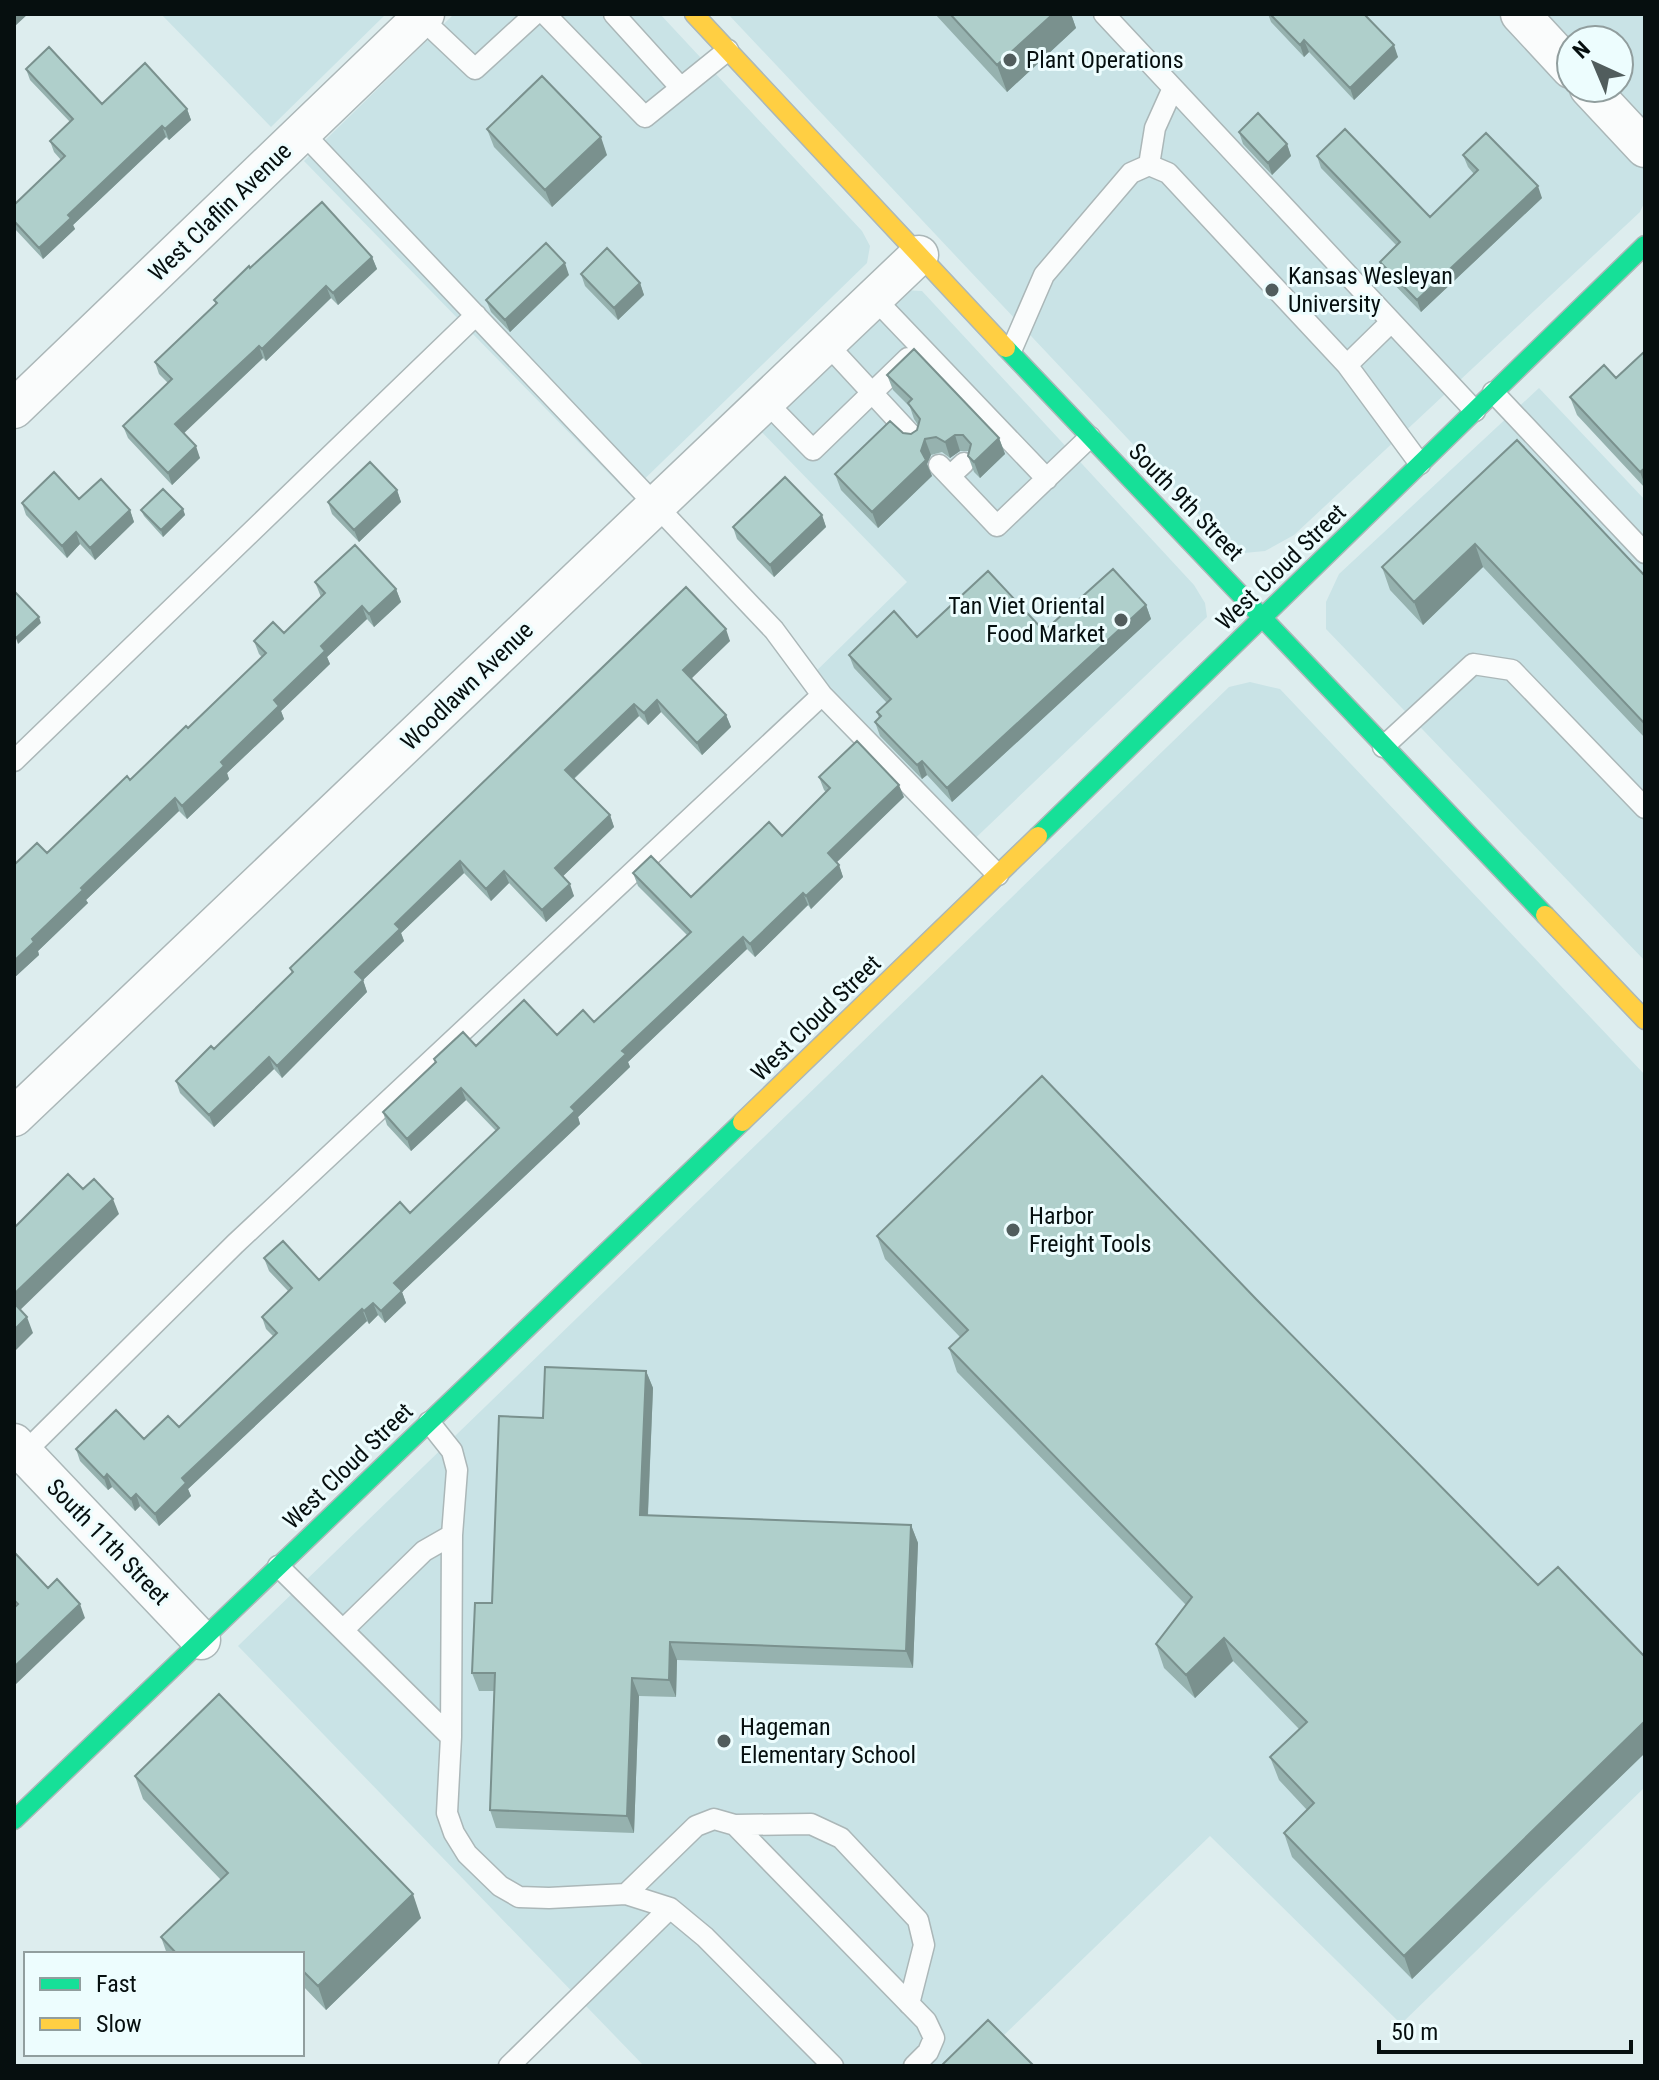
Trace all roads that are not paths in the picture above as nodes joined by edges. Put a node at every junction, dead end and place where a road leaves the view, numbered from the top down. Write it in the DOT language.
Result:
graph roads {
  1 [pos="535,14"];
  2 [pos="545,14"];
  3 [pos="614,14"];
  4 [pos="694,14"];
  5 [pos="1104,14"];
  6 [pos="1520,14"];
  7 [pos="423,16"];
  8 [pos="728,50"];
  9 [pos="1555,52"];
  10 [pos="681,88"];
  11 [pos="1173,88"];
  12 [pos="1604,104"];
  13 [pos="302,132"];
  14 [pos="1645,148"];
  15 [pos="1149,165"];
  16 [pos="1645,245"];
  17 [pos="919,255"];
  18 [pos="874,298"];
  19 [pos="476,315"];
  20 [pos="1391,322"];
  21 [pos="826,343"];
  22 [pos="919,347"];
  23 [pos="1011,351"];
  24 [pos="1347,365"];
  25 [pos="1493,392"];
  26 [pos="872,393"];
  27 [pos="765,401"];
  28 [pos="14,409"];
  29 [pos="1475,411"];
  30 [pos="913,437"];
  31 [pos="1090,437"];
  32 [pos="1420,464"];
  33 [pos="951,468"];
  34 [pos="1047,479"];
  35 [pos="657,505"];
  36 [pos="1645,553"];
  37 [pos="1263,617"];
  38 [pos="822,695"];
  39 [pos="1383,747"];
  40 [pos="14,761"];
  41 [pos="1645,808"];
  42 [pos="998,875"];
  43 [pos="1645,1020"];
  44 [pos="14,1117"];
  45 [pos="429,1422"];
  46 [pos="17,1453"];
  47 [pos="452,1535"];
  48 [pos="278,1566"];
  49 [pos="343,1630"];
  50 [pos="201,1640"];
  51 [pos="451,1737"];
  52 [pos="14,1820"];
  53 [pos="735,1825"];
  54 [pos="626,1894"];
  55 [pos="670,1908"];
  56 [pos="909,2004"];
  57 [pos="509,2066"];
  58 [pos="833,2066"];
  59 [pos="914,2066"];
  1 -- 7 [label="lane"];
  2 -- 10 [label="lane"];
  3 -- 10 [label="lane"];
  4 -- 8 [label="main road, South 9th Street"];
  5 -- 11 [label="lane"];
  6 -- 9 [label="street"];
  7 -- 13 [label="street, West Claflin Avenue"];
  8 -- 10 [label="lane"];
  8 -- 17 [label="main road, South 9th Street"];
  11 -- 15 [label="lane"];
  11 -- 20 [label="lane"];
  12 -- 14 [label="street"];
  13 -- 19 [label="lane"];
  13 -- 28 [label="street, West Claflin Avenue"];
  15 -- 23 [label="lane"];
  15 -- 24 [label="lane"];
  16 -- 25 [label="main road, West Cloud Street"];
  17 -- 18 [label="street, Woodlawn Avenue"];
  17 -- 23 [label="main road, South 9th Street"];
  18 -- 21 [label="street, Woodlawn Avenue"];
  18 -- 22 [label="lane"];
  19 -- 35 [label="lane"];
  19 -- 40 [label="lane"];
  20 -- 24 [label="lane"];
  20 -- 29 [label="lane"];
  21 -- 26 [label="lane"];
  21 -- 27 [label="street, Woodlawn Avenue"];
  22 -- 26 [label="lane"];
  22 -- 34 [label="lane"];
  23 -- 31 [label="main road, South 9th Street"];
  24 -- 32 [label="lane"];
  25 -- 29 [label="main road, West Cloud Street"];
  25 -- 36 [label="lane"];
  26 -- 27 [label="lane"];
  26 -- 30 [label="lane"];
  27 -- 35 [label="street, Woodlawn Avenue"];
  29 -- 32 [label="main road, West Cloud Street"];
  31 -- 34 [label="lane"];
  31 -- 37 [label="main road, South 9th Street"];
  32 -- 37 [label="main road, West Cloud Street"];
  33 -- 34 [label="lane"];
  35 -- 38 [label="lane"];
  35 -- 44 [label="street, Woodlawn Avenue"];
  37 -- 39 [label="main road, South 9th Street"];
  37 -- 42 [label="main road, West Cloud Street"];
  38 -- 42 [label="lane"];
  38 -- 46 [label="lane"];
  39 -- 41 [label="lane"];
  39 -- 43 [label="main road, South 9th Street"];
  42 -- 45 [label="main road, West Cloud Street"];
  45 -- 47 [label="lane"];
  45 -- 48 [label="main road, West Cloud Street"];
  46 -- 50 [label="street, South 11th Street"];
  47 -- 49 [label="lane"];
  47 -- 51 [label="lane"];
  48 -- 49 [label="lane"];
  48 -- 50 [label="main road, West Cloud Street"];
  49 -- 51 [label="lane"];
  50 -- 52 [label="main road, West Cloud Street"];
  51 -- 54 [label="lane"];
  53 -- 54 [label="lane"];
  53 -- 56 [label="lane"];
  53 -- 56 [label="lane"];
  54 -- 55 [label="lane"];
  55 -- 57 [label="lane"];
  55 -- 58 [label="lane"];
  56 -- 59 [label="lane"];
}
